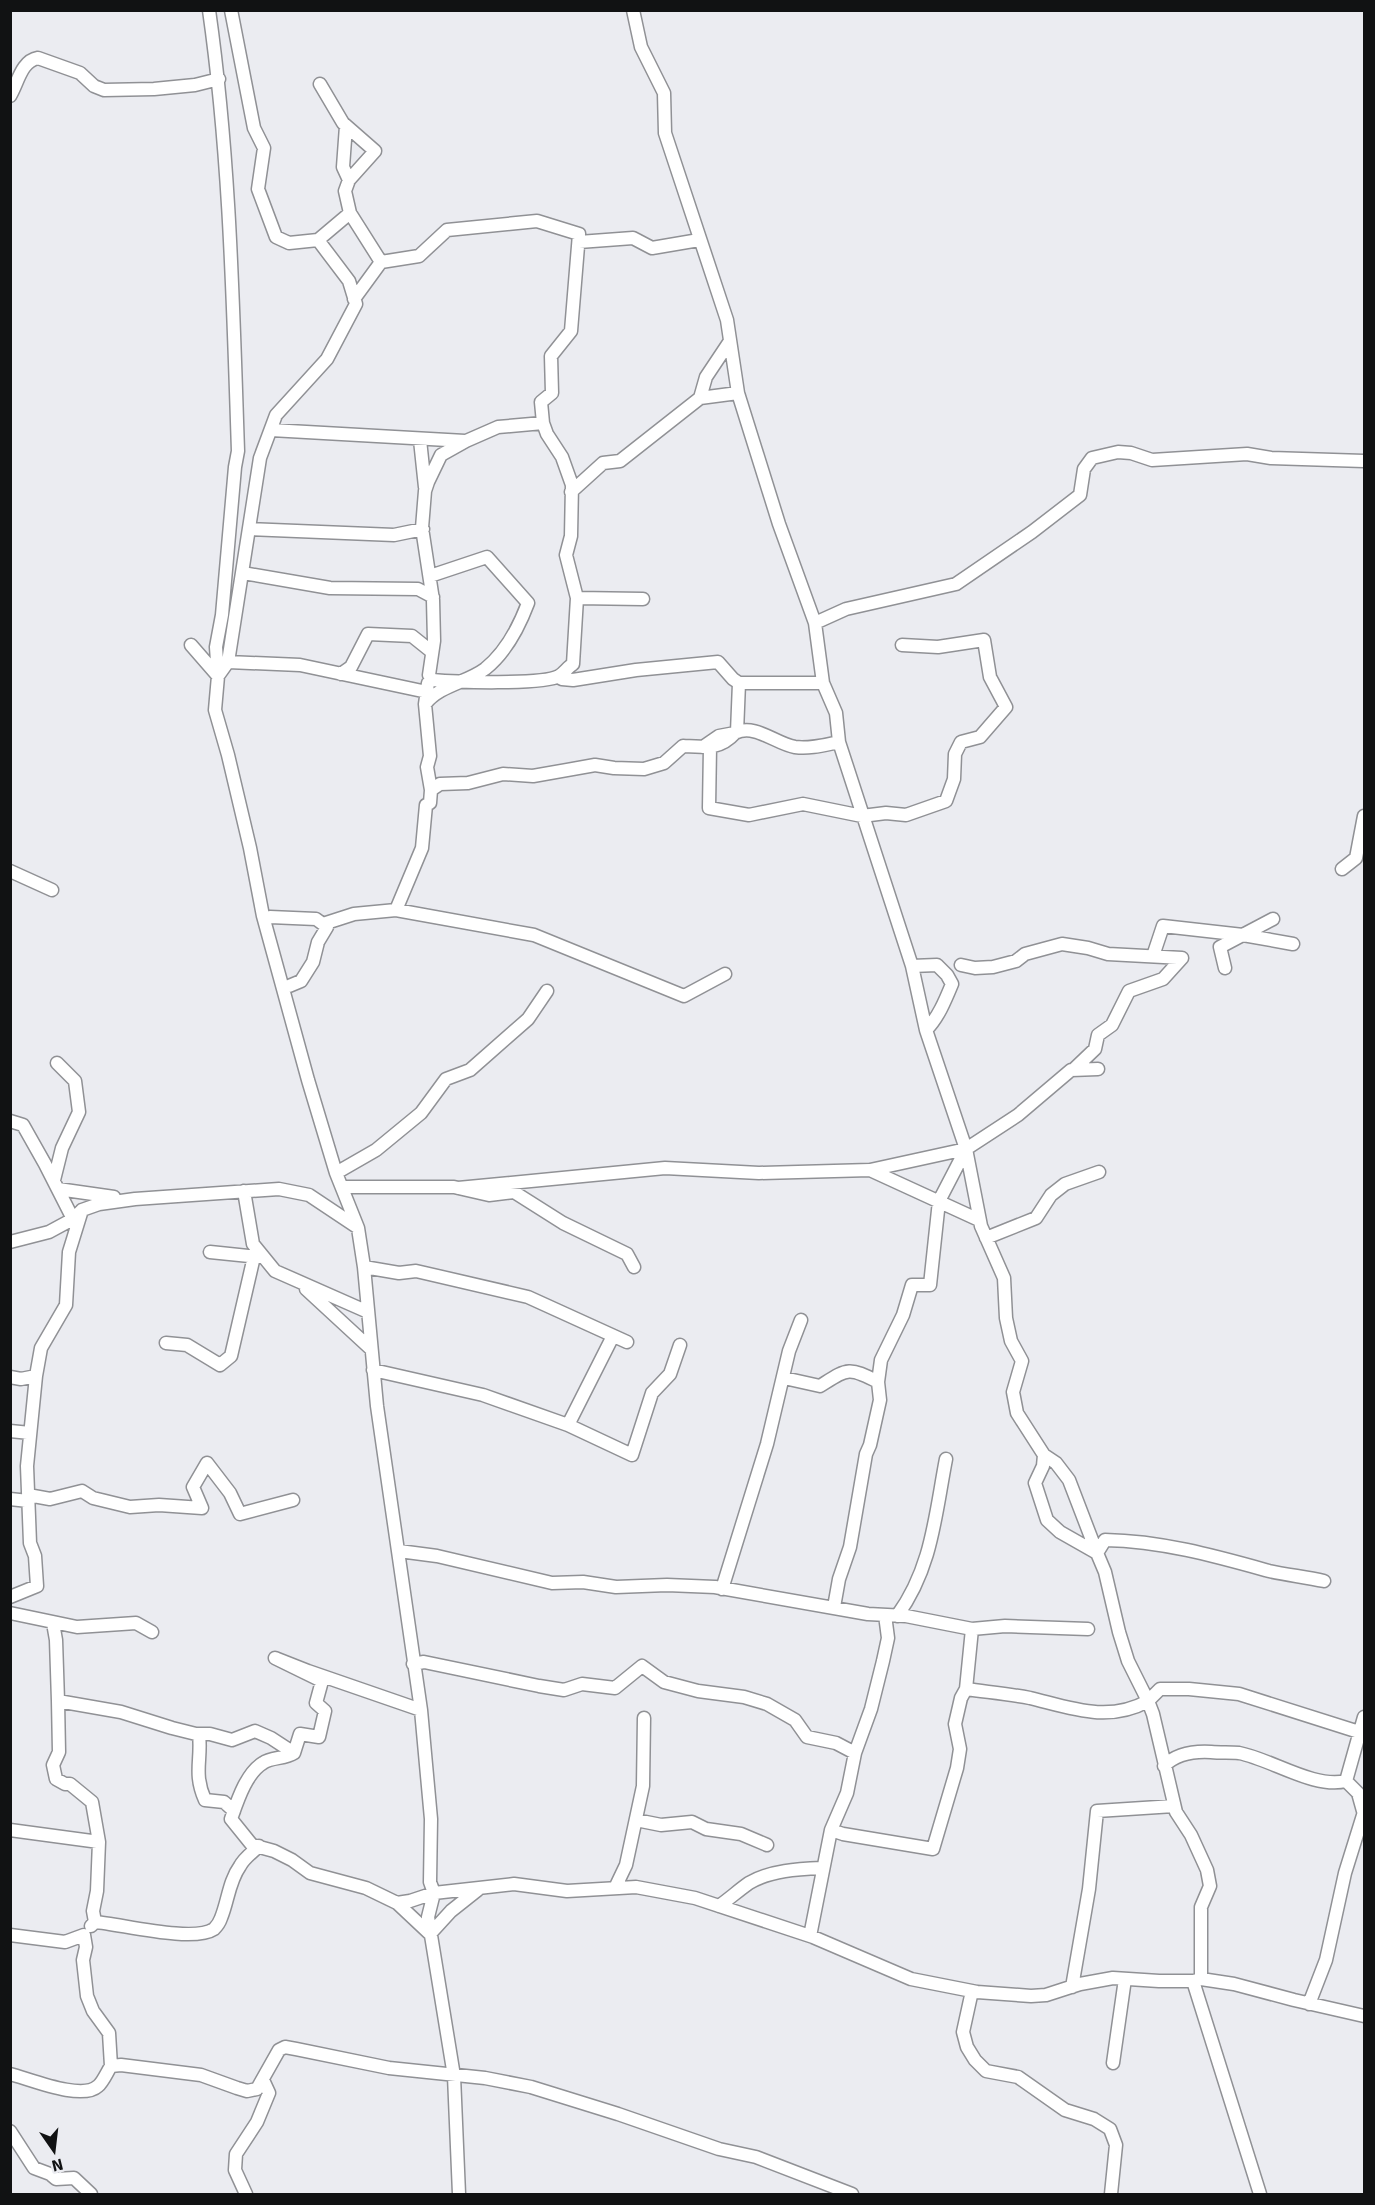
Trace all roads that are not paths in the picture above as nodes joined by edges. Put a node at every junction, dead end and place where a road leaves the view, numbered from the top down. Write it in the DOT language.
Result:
graph roads {
  1 [pos="209,10"];
  2 [pos="231,10"];
  3 [pos="633,10"];
  4 [pos="219,80"];
  5 [pos="320,84"];
  6 [pos="10,96"];
  7 [pos="346,126"];
  8 [pos="349,180"];
  9 [pos="350,213"];
  10 [pos="318,240"];
  11 [pos="699,240"];
  12 [pos="579,242"];
  13 [pos="381,262"];
  14 [pos="354,299"];
  15 [pos="730,341"];
  16 [pos="738,393"];
  17 [pos="700,398"];
  18 [pos="543,423"];
  19 [pos="271,430"];
  20 [pos="420,440"];
  21 [pos="466,441"];
  22 [pos="1365,461"];
  23 [pos="425,492"];
  24 [pos="571,492"];
  25 [pos="249,529"];
  26 [pos="423,529"];
  27 [pos="243,573"];
  28 [pos="430,576"];
  29 [pos="433,597"];
  30 [pos="578,598"];
  31 [pos="643,599"];
  32 [pos="815,623"];
  33 [pos="191,645"];
  34 [pos="902,645"];
  35 [pos="432,652"];
  36 [pos="228,662"];
  37 [pos="341,674"];
  38 [pos="218,676"];
  39 [pos="558,677"];
  40 [pos="432,680"];
  41 [pos="457,682"];
  42 [pos="739,682"];
  43 [pos="823,683"];
  44 [pos="426,698"];
  45 [pos="736,733"];
  46 [pos="838,742"];
  47 [pos="707,747"];
  48 [pos="432,790"];
  49 [pos="862,816"];
  50 [pos="1365,816"];
  51 [pos="1342,869"];
  52 [pos="10,871"];
  53 [pos="52,890"];
  54 [pos="396,910"];
  55 [pos="270,917"];
  56 [pos="1273,919"];
  57 [pos="323,924"];
  58 [pos="1243,935"];
  59 [pos="1293,944"];
  60 [pos="1153,956"];
  61 [pos="937,965"];
  62 [pos="961,965"];
  63 [pos="912,966"];
  64 [pos="1225,968"];
  65 [pos="724,974"];
  66 [pos="952,984"];
  67 [pos="289,986"];
  68 [pos="547,991"];
  69 [pos="926,1030"];
  70 [pos="57,1064"];
  71 [pos="1098,1069"];
  72 [pos="1073,1070"];
  73 [pos="15,1125"];
  74 [pos="966,1149"];
  75 [pos="870,1170"];
  76 [pos="1099,1172"];
  77 [pos="336,1173"];
  78 [pos="56,1185"];
  79 [pos="342,1186"];
  80 [pos="458,1188"];
  81 [pos="244,1191"];
  82 [pos="130,1200"];
  83 [pos="939,1201"];
  84 [pos="77,1214"];
  85 [pos="980,1221"];
  86 [pos="358,1228"];
  87 [pos="986,1238"];
  88 [pos="10,1242"];
  89 [pos="210,1252"];
  90 [pos="258,1254"];
  91 [pos="364,1267"];
  92 [pos="634,1267"];
  93 [pos="297,1280"];
  94 [pos="368,1312"];
  95 [pos="801,1320"];
  96 [pos="613,1336"];
  97 [pos="627,1342"];
  98 [pos="166,1343"];
  99 [pos="680,1345"];
  100 [pos="371,1348"];
  101 [pos="373,1370"];
  102 [pos="36,1376"];
  103 [pos="10,1377"];
  104 [pos="784,1378"];
  105 [pos="878,1382"];
  106 [pos="568,1425"];
  107 [pos="10,1431"];
  108 [pos="30,1433"];
  109 [pos="1044,1455"];
  110 [pos="945,1459"];
  111 [pos="28,1498"];
  112 [pos="10,1499"];
  113 [pos="293,1500"];
  114 [pos="399,1551"];
  115 [pos="1097,1553"];
  116 [pos="1324,1581"];
  117 [pos="722,1589"];
  118 [pos="10,1597"];
  119 [pos="834,1607"];
  120 [pos="10,1613"];
  121 [pos="891,1615"];
  122 [pos="53,1623"];
  123 [pos="972,1629"];
  124 [pos="1088,1629"];
  125 [pos="152,1632"];
  126 [pos="413,1664"];
  127 [pos="966,1689"];
  128 [pos="58,1701"];
  129 [pos="1148,1701"];
  130 [pos="422,1710"];
  131 [pos="1365,1717"];
  132 [pos="644,1718"];
  133 [pos="1359,1732"];
  134 [pos="199,1734"];
  135 [pos="294,1753"];
  136 [pos="855,1753"];
  137 [pos="1164,1766"];
  138 [pos="1346,1781"];
  139 [pos="1174,1806"];
  140 [pos="234,1810"];
  141 [pos="1364,1812"];
  142 [pos="636,1820"];
  143 [pos="10,1830"];
  144 [pos="831,1830"];
  145 [pos="99,1842"];
  146 [pos="766,1845"];
  147 [pos="259,1846"];
  148 [pos="823,1868"];
  149 [pos="481,1887"];
  150 [pos="615,1888"];
  151 [pos="434,1893"];
  152 [pos="397,1903"];
  153 [pos="719,1906"];
  154 [pos="95,1922"];
  155 [pos="430,1934"];
  156 [pos="10,1935"];
  157 [pos="82,1936"];
  158 [pos="810,1936"];
  159 [pos="1125,1979"];
  160 [pos="1197,1980"];
  161 [pos="1072,1987"];
  162 [pos="972,1991"];
  163 [pos="1309,2004"];
  164 [pos="1365,2016"];
  165 [pos="1113,2063"];
  166 [pos="111,2066"];
  167 [pos="10,2074"];
  168 [pos="454,2076"];
  169 [pos="263,2080"];
  170 [pos="10,2131"];
  171 [pos="91,2194"];
  172 [pos="246,2194"];
  173 [pos="459,2194"];
  174 [pos="852,2194"];
  175 [pos="1111,2194"];
  176 [pos="1260,2194"];
  1 -- 4 [label="street"];
  2 -- 10 [label="street"];
  3 -- 11 [label="street"];
  4 -- 6 [label="street"];
  4 -- 38 [label="street"];
  5 -- 7 [label="street"];
  7 -- 8 [label="street"];
  7 -- 8 [label="street"];
  8 -- 9 [label="street"];
  9 -- 10 [label="street"];
  9 -- 13 [label="street"];
  10 -- 14 [label="street"];
  11 -- 12 [label="street"];
  11 -- 15 [label="street"];
  12 -- 13 [label="street"];
  12 -- 18 [label="street"];
  13 -- 14 [label="street"];
  14 -- 19 [label="street"];
  15 -- 16 [label="street"];
  15 -- 17 [label="street"];
  16 -- 17 [label="street"];
  16 -- 32 [label="street"];
  17 -- 24 [label="street"];
  18 -- 21 [label="street"];
  18 -- 24 [label="street"];
  19 -- 20 [label="street"];
  19 -- 25 [label="street"];
  20 -- 21 [label="street"];
  20 -- 23 [label="street"];
  21 -- 23 [label="street"];
  22 -- 32 [label="street"];
  23 -- 26 [label="street"];
  24 -- 30 [label="street"];
  25 -- 26 [label="street"];
  25 -- 27 [label="street"];
  26 -- 28 [label="street"];
  27 -- 29 [label="street"];
  27 -- 36 [label="street"];
  28 -- 29 [label="street"];
  28 -- 41 [label="street"];
  29 -- 35 [label="street"];
  30 -- 31 [label="street"];
  30 -- 39 [label="street"];
  32 -- 43 [label="street"];
  33 -- 38 [label="street"];
  34 -- 49 [label="street"];
  35 -- 37 [label="street"];
  35 -- 40 [label="street"];
  36 -- 37 [label="street"];
  36 -- 38 [label="street"];
  37 -- 44 [label="street"];
  38 -- 77 [label="street"];
  39 -- 41 [label="street"];
  39 -- 42 [label="street"];
  40 -- 41 [label="street"];
  40 -- 44 [label="street"];
  41 -- 44 [label="street"];
  42 -- 43 [label="street"];
  42 -- 45 [label="street"];
  43 -- 46 [label="street"];
  44 -- 48 [label="street"];
  45 -- 46 [label="street"];
  45 -- 47 [label="street"];
  46 -- 49 [label="street"];
  47 -- 48 [label="street"];
  47 -- 49 [label="street"];
  48 -- 54 [label="street"];
  49 -- 63 [label="street"];
  50 -- 51 [label="street"];
  52 -- 53 [label="street"];
  54 -- 57 [label="street"];
  54 -- 65 [label="street"];
  55 -- 57 [label="street"];
  56 -- 58 [label="street"];
  57 -- 67 [label="street"];
  58 -- 59 [label="street"];
  58 -- 60 [label="street"];
  58 -- 64 [label="street"];
  60 -- 62 [label="street"];
  60 -- 72 [label="street"];
  61 -- 62 [label="street"];
  61 -- 63 [label="street"];
  61 -- 66 [label="street"];
  62 -- 66 [label="street"];
  63 -- 69 [label="street"];
  66 -- 69 [label="street"];
  68 -- 77 [label="street"];
  69 -- 74 [label="street"];
  70 -- 78 [label="street"];
  71 -- 72 [label="street"];
  72 -- 74 [label="street"];
  73 -- 78 [label="street"];
  74 -- 75 [label="street"];
  74 -- 83 [label="street"];
  74 -- 85 [label="street"];
  75 -- 80 [label="street"];
  75 -- 83 [label="street"];
  76 -- 87 [label="street"];
  77 -- 79 [label="street"];
  78 -- 82 [label="street"];
  78 -- 84 [label="street"];
  79 -- 80 [label="street"];
  79 -- 86 [label="street"];
  80 -- 92 [label="street"];
  81 -- 82 [label="street"];
  81 -- 86 [label="street"];
  81 -- 90 [label="street"];
  82 -- 84 [label="street"];
  83 -- 85 [label="street"];
  83 -- 105 [label="street"];
  84 -- 88 [label="street"];
  84 -- 102 [label="street"];
  85 -- 87 [label="street"];
  86 -- 91 [label="street"];
  87 -- 109 [label="street"];
  89 -- 90 [label="street"];
  90 -- 93 [label="street"];
  90 -- 98 [label="street"];
  91 -- 94 [label="street"];
  91 -- 96 [label="street"];
  93 -- 94 [label="street"];
  93 -- 100 [label="street"];
  94 -- 100 [label="street"];
  95 -- 104 [label="street"];
  96 -- 97 [label="street"];
  96 -- 106 [label="street"];
  99 -- 106 [label="street"];
  100 -- 101 [label="street"];
  101 -- 106 [label="street"];
  101 -- 114 [label="street"];
  102 -- 103 [label="street"];
  102 -- 108 [label="street"];
  104 -- 105 [label="street"];
  104 -- 117 [label="street"];
  105 -- 119 [label="street"];
  107 -- 108 [label="street"];
  108 -- 111 [label="street"];
  109 -- 115 [label="street"];
  109 -- 115 [label="street"];
  110 -- 121 [label="street"];
  111 -- 112 [label="street"];
  111 -- 113 [label="street"];
  111 -- 118 [label="street"];
  114 -- 117 [label="street"];
  114 -- 126 [label="street"];
  115 -- 116 [label="street"];
  115 -- 129 [label="street"];
  117 -- 119 [label="street"];
  119 -- 121 [label="street"];
  120 -- 122 [label="street"];
  121 -- 123 [label="street"];
  121 -- 136 [label="street"];
  122 -- 125 [label="street"];
  122 -- 128 [label="street"];
  123 -- 124 [label="street"];
  123 -- 127 [label="street"];
  126 -- 130 [label="street"];
  126 -- 136 [label="street"];
  127 -- 129 [label="street"];
  127 -- 144 [label="street"];
  128 -- 134 [label="street"];
  128 -- 145 [label="street"];
  129 -- 133 [label="street"];
  129 -- 137 [label="street"];
  130 -- 135 [label="street"];
  130 -- 151 [label="street"];
  131 -- 133 [label="street"];
  132 -- 142 [label="street"];
  133 -- 138 [label="street"];
  134 -- 135 [label="street"];
  134 -- 140 [label="street"];
  135 -- 140 [label="street"];
  136 -- 144 [label="street"];
  137 -- 138 [label="street"];
  137 -- 139 [label="street"];
  138 -- 141 [label="street"];
  139 -- 160 [label="street"];
  139 -- 161 [label="street"];
  140 -- 147 [label="street"];
  141 -- 163 [label="street"];
  142 -- 146 [label="street"];
  142 -- 150 [label="street"];
  143 -- 145 [label="street"];
  144 -- 148 [label="street"];
  145 -- 154 [label="street"];
  147 -- 152 [label="street"];
  147 -- 154 [label="street"];
  148 -- 153 [label="street"];
  148 -- 158 [label="street"];
  149 -- 150 [label="street"];
  149 -- 151 [label="street"];
  149 -- 155 [label="street"];
  150 -- 153 [label="street"];
  151 -- 152 [label="street"];
  151 -- 155 [label="street"];
  152 -- 155 [label="street"];
  153 -- 158 [label="street"];
  154 -- 157 [label="street"];
  155 -- 168 [label="street"];
  156 -- 157 [label="street"];
  157 -- 166 [label="street"];
  158 -- 162 [label="street"];
  159 -- 160 [label="street"];
  159 -- 161 [label="street"];
  159 -- 165 [label="street"];
  160 -- 163 [label="street"];
  160 -- 176 [label="street"];
  161 -- 162 [label="street"];
  162 -- 175 [label="street"];
  163 -- 164 [label="street"];
  166 -- 167 [label="street"];
  166 -- 169 [label="street"];
  168 -- 169 [label="street"];
  168 -- 173 [label="street"];
  168 -- 174 [label="street"];
  169 -- 172 [label="street"];
  170 -- 171 [label="street"];
}
